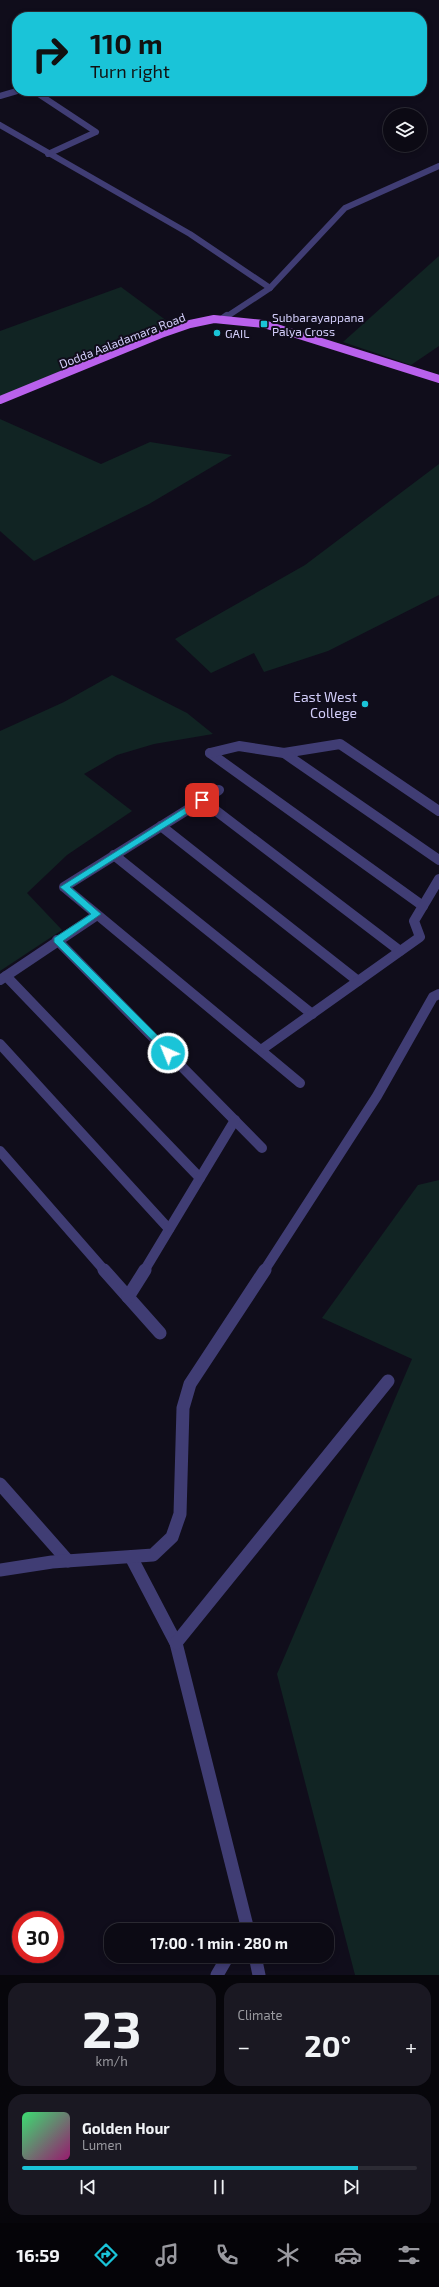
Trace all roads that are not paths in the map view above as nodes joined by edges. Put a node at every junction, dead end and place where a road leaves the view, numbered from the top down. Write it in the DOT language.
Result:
graph roads {
  1 [pos="12,92"];
  2 [pos="0,96"];
  3 [pos="42,96"];
  4 [pos="0,125"];
  5 [pos="48,154"];
  6 [pos="439,166"];
  7 [pos="270,288"];
  8 [pos="223,319"];
  9 [pos="439,379"];
  10 [pos="0,400"];
  11 [pos="284,753"];
  12 [pos="219,790"];
  13 [pos="202,800"];
  14 [pos="439,811"];
  15 [pos="161,826"];
  16 [pos="114,855"];
  17 [pos="439,860"];
  18 [pos="439,879"];
  19 [pos="423,906"];
  20 [pos="97,914"];
  21 [pos="57,940"];
  22 [pos="400,951"];
  23 [pos="3,978"];
  24 [pos="358,981"];
  25 [pos="439,994"];
  26 [pos="312,1014"];
  27 [pos="0,1044"];
  28 [pos="261,1050"];
  29 [pos="300,1083"];
  30 [pos="235,1120"];
  31 [pos="262,1148"];
  32 [pos="0,1151"];
  33 [pos="200,1178"];
  34 [pos="169,1229"];
  35 [pos="128,1297"];
  36 [pos="160,1333"];
  37 [pos="388,1381"];
  38 [pos="0,1484"];
  39 [pos="131,1557"];
  40 [pos="68,1561"];
  41 [pos="0,1570"];
  42 [pos="176,1643"];
  43 [pos="245,1923"];
  44 [pos="224,1963"];
  45 [pos="256,1963"];
  46 [pos="216,1975"];
  47 [pos="259,1975"];
  1 -- 2 [label="street"];
  3 -- 5 [label="street"];
  4 -- 5 [label="street"];
  5 -- 7 [label="street"];
  6 -- 7 [label="street"];
  7 -- 8 [label="street"];
  8 -- 9 [label="main road, Dodda Aaladamara Road"];
  8 -- 10 [label="main road, Dodda Aaladamara Road"];
  11 -- 14 [label="street"];
  11 -- 17 [label="street"];
  11 -- 19 [label="street"];
  12 -- 13 [label="street"];
  13 -- 15 [label="street"];
  13 -- 22 [label="street"];
  15 -- 16 [label="street"];
  15 -- 24 [label="street"];
  16 -- 20 [label="street"];
  16 -- 26 [label="street"];
  18 -- 19 [label="street"];
  19 -- 22 [label="street"];
  20 -- 21 [label="street"];
  20 -- 28 [label="street"];
  21 -- 23 [label="street"];
  21 -- 30 [label="street"];
  22 -- 24 [label="street"];
  23 -- 33 [label="street"];
  24 -- 26 [label="street"];
  25 -- 39 [label="street"];
  26 -- 28 [label="street"];
  27 -- 34 [label="street"];
  28 -- 29 [label="street"];
  30 -- 31 [label="street"];
  30 -- 33 [label="street"];
  32 -- 35 [label="street"];
  33 -- 34 [label="street"];
  34 -- 35 [label="street"];
  35 -- 36 [label="street"];
  37 -- 42 [label="street"];
  38 -- 40 [label="street"];
  39 -- 40 [label="street"];
  39 -- 42 [label="street"];
  40 -- 41 [label="street"];
  42 -- 43 [label="street"];
  44 -- 46 [label="street"];
  45 -- 47 [label="street"];
}
